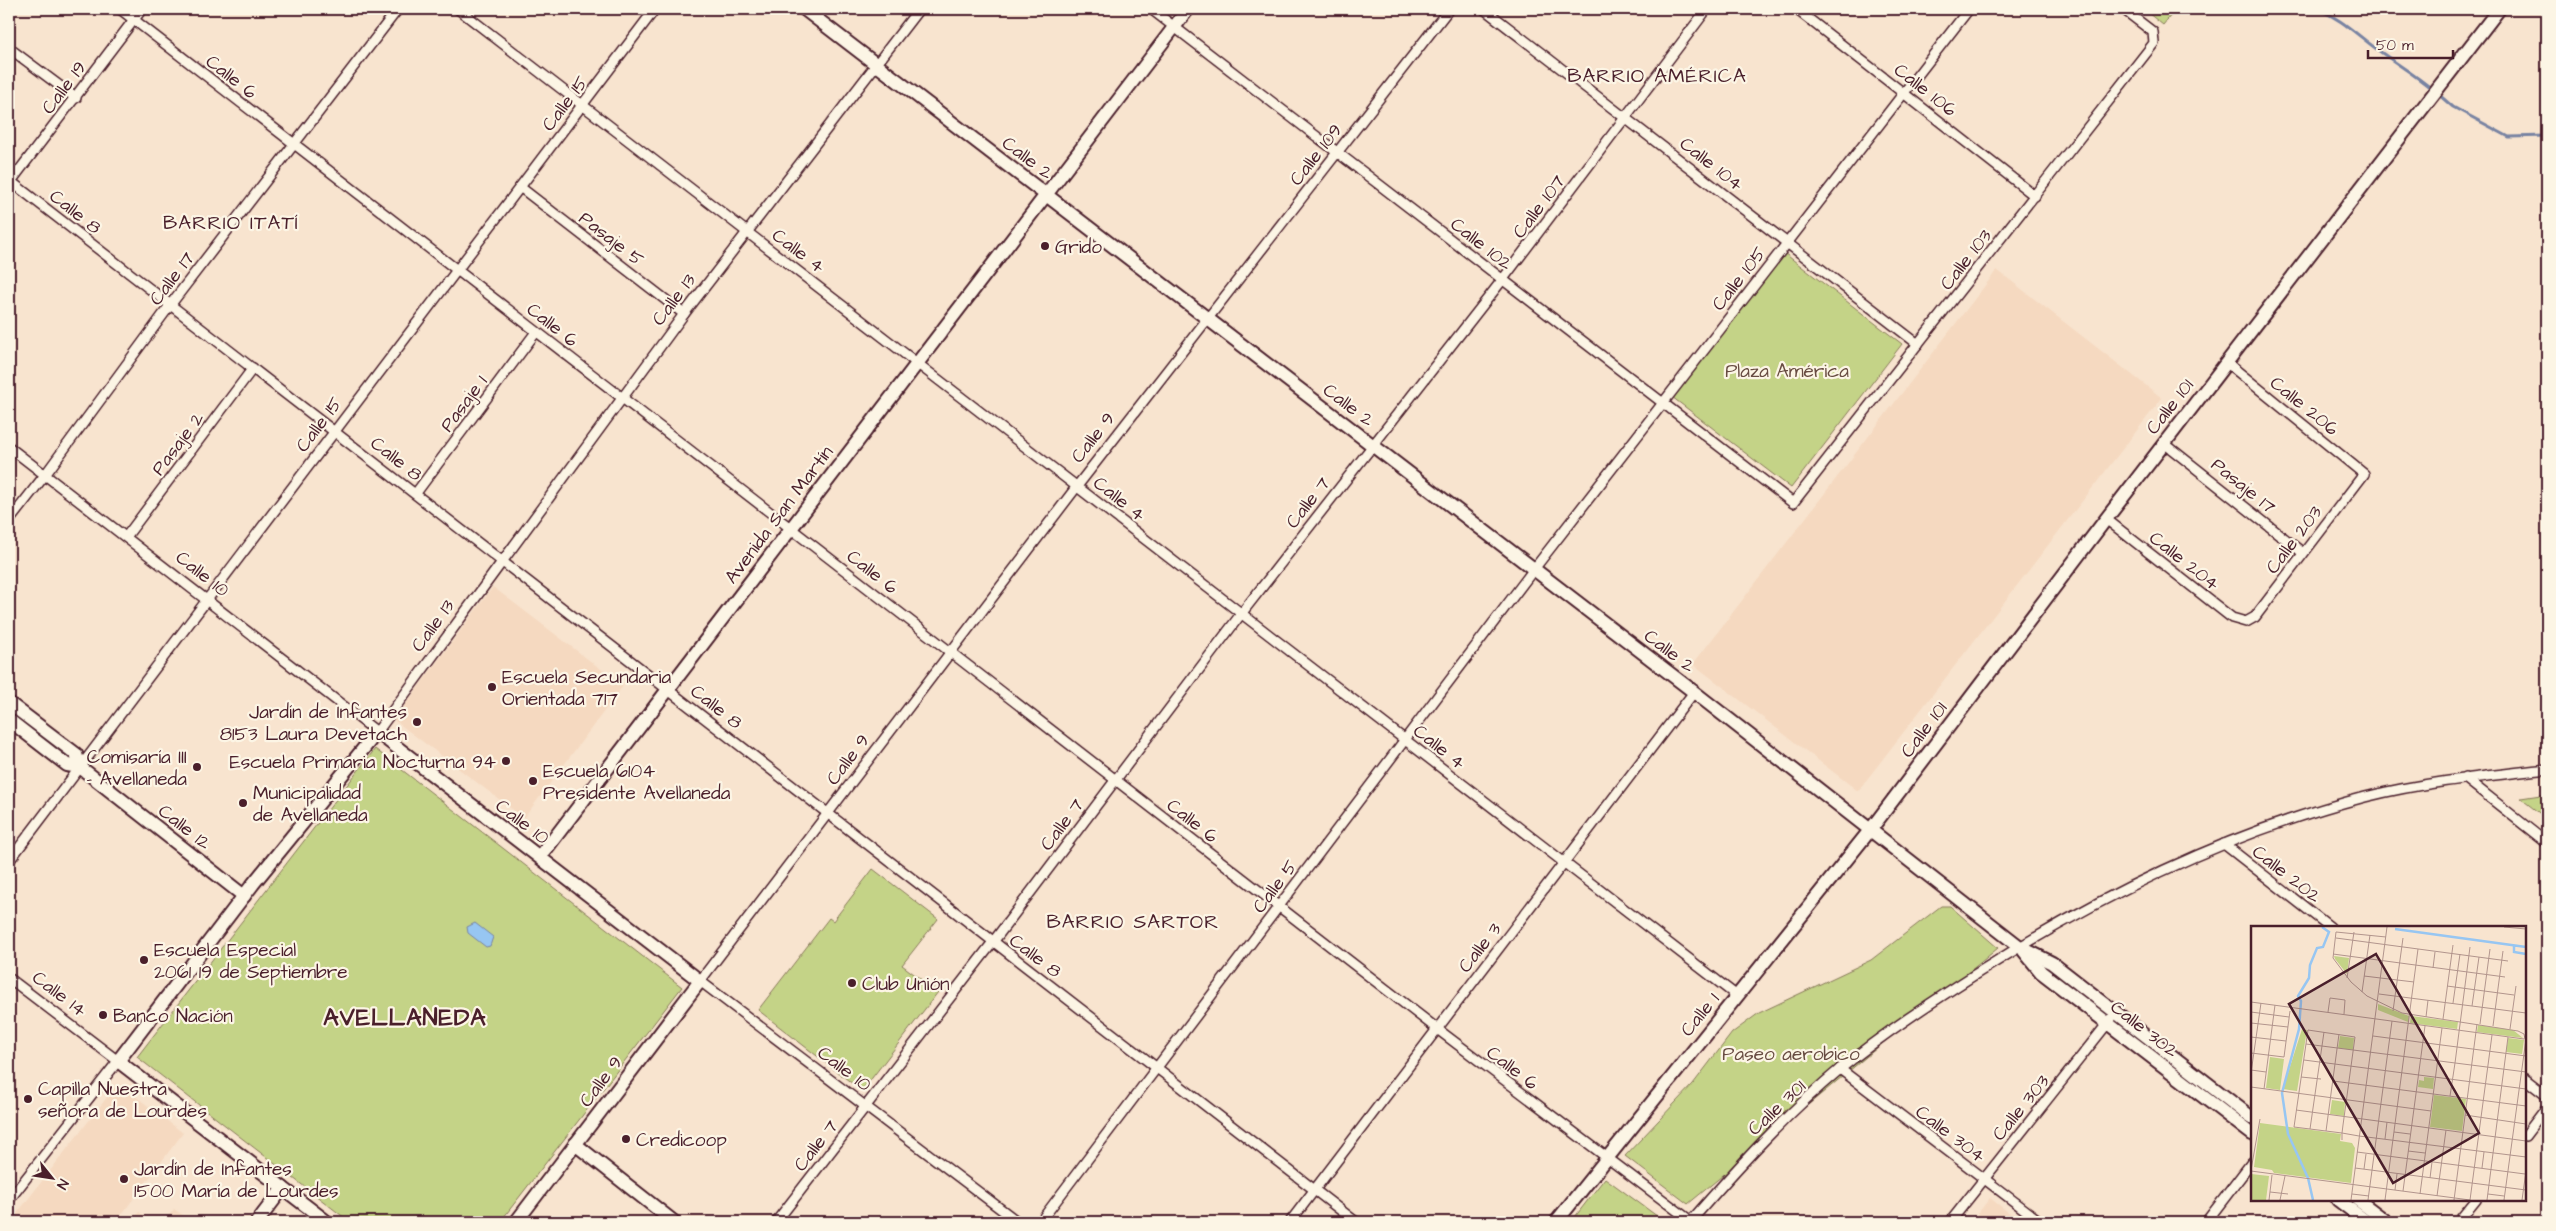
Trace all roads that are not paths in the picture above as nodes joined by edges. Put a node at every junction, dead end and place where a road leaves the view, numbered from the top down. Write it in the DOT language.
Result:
graph roads {
  1 [pos="120,9"];
  2 [pos="142,9"];
  3 [pos="398,9"];
  4 [pos="458,9"];
  5 [pos="655,9"];
  6 [pos="804,9"];
  7 [pos="919,9"];
  8 [pos="1151,9"];
  9 [pos="1188,9"];
  10 [pos="1449,9"];
  11 [pos="1484,9"];
  12 [pos="1707,9"];
  13 [pos="1796,9"];
  14 [pos="1969,9"];
  15 [pos="2122,9"];
  16 [pos="2499,9"];
  17 [pos="134,20"];
  18 [pos="1174,26"];
  19 [pos="9,48"];
  20 [pos="876,64"];
  21 [pos="1904,93"];
  22 [pos="76,98"];
  23 [pos="583,105"];
  24 [pos="1626,117"];
  25 [pos="294,144"];
  26 [pos="1337,152"];
  27 [pos="9,181"];
  28 [pos="520,187"];
  29 [pos="1045,194"];
  30 [pos="2035,196"];
  31 [pos="747,231"];
  32 [pos="1786,242"];
  33 [pos="458,271"];
  34 [pos="1503,279"];
  35 [pos="171,304"];
  36 [pos="684,314"];
  37 [pos="1207,319"];
  38 [pos="536,332"];
  39 [pos="1918,344"];
  40 [pos="918,361"];
  41 [pos="2226,362"];
  42 [pos="253,368"];
  43 [pos="622,398"];
  44 [pos="1663,402"];
  45 [pos="334,430"];
  46 [pos="2164,443"];
  47 [pos="1372,445"];
  48 [pos="9,447"];
  49 [pos="2364,474"];
  50 [pos="45,475"];
  51 [pos="1078,485"];
  52 [pos="416,493"];
  53 [pos="1793,503"];
  54 [pos="2106,519"];
  55 [pos="9,520"];
  56 [pos="791,528"];
  57 [pos="126,537"];
  58 [pos="2303,553"];
  59 [pos="503,561"];
  60 [pos="1534,569"];
  61 [pos="207,599"];
  62 [pos="1241,614"];
  63 [pos="2246,622"];
  64 [pos="952,653"];
  65 [pos="668,689"];
  66 [pos="1694,692"];
  67 [pos="9,703"];
  68 [pos="9,720"];
  69 [pos="377,732"];
  70 [pos="1405,740"];
  71 [pos="80,767"];
  72 [pos="2547,769"];
  73 [pos="2465,778"];
  74 [pos="1114,779"];
  75 [pos="828,814"];
  76 [pos="1871,829"];
  77 [pos="2547,843"];
  78 [pos="2224,844"];
  79 [pos="540,857"];
  80 [pos="9,861"];
  81 [pos="1564,862"];
  82 [pos="244,896"];
  83 [pos="1278,906"];
  84 [pos="2329,926"];
  85 [pos="993,942"];
  86 [pos="2020,947"];
  87 [pos="9,978"];
  88 [pos="700,981"];
  89 [pos="1737,996"];
  90 [pos="2116,1012"];
  91 [pos="2108,1023"];
  92 [pos="1436,1028"];
  93 [pos="118,1061"];
  94 [pos="1158,1068"];
  95 [pos="1840,1069"];
  96 [pos="2526,1080"];
  97 [pos="2547,1096"];
  98 [pos="865,1106"];
  99 [pos="2547,1107"];
  100 [pos="2251,1117"];
  101 [pos="2251,1133"];
  102 [pos="2526,1135"];
  103 [pos="575,1144"];
  104 [pos="1607,1159"];
  105 [pos="2251,1163"];
  106 [pos="1984,1178"];
  107 [pos="283,1188"];
  108 [pos="1314,1190"];
  109 [pos="9,1200"];
  110 [pos="2339,1201"];
  111 [pos="2359,1201"];
  112 [pos="2475,1201"];
  113 [pos="257,1222"];
  114 [pos="326,1222"];
  115 [pos="516,1222"];
  116 [pos="674,1222"];
  117 [pos="776,1222"];
  118 [pos="1018,1222"];
  119 [pos="1040,1222"];
  120 [pos="1290,1222"];
  121 [pos="1356,1222"];
  122 [pos="1556,1222"];
  123 [pos="1691,1222"];
  124 [pos="1950,1222"];
  125 [pos="2041,1222"];
  126 [pos="2206,1222"];
  127 [pos="2367,1222"];
  128 [pos="2388,1222"];
  129 [pos="2458,1222"];
  1 -- 17 [label="street, Calle 6"];
  2 -- 17 [label="street, Calle 19"];
  3 -- 25 [label="street, Calle 17"];
  4 -- 23 [label="street, Calle 4"];
  5 -- 23 [label="street, Calle 15"];
  6 -- 20 [label="street, Calle 2"];
  7 -- 20 [label="street, Calle 13"];
  8 -- 18 [label="street, Calle 102"];
  9 -- 18 [label="street, Avenida San Martín"];
  10 -- 26 [label="street, Calle 109"];
  11 -- 24 [label="street, Calle 104"];
  12 -- 24 [label="street, Calle 107"];
  13 -- 21 [label="street, Calle 106"];
  14 -- 21 [label="street, Calle 105"];
  15 -- 30 [label="street, Calle 103"];
  16 -- 41 [label="street, Calle 101"];
  17 -- 22 [label="street, Calle 19"];
  17 -- 25 [label="street, Calle 6"];
  18 -- 26 [label="street, Calle 102"];
  18 -- 29 [label="street, Avenida San Martín"];
  19 -- 22 [label="street"];
  20 -- 29 [label="street, Calle 2"];
  20 -- 31 [label="street, Calle 13"];
  21 -- 30 [label="street, Calle 106"];
  21 -- 32 [label="street, Calle 105"];
  22 -- 27 [label="street, Calle 19"];
  23 -- 28 [label="street, Calle 15"];
  23 -- 31 [label="street, Calle 4"];
  24 -- 32 [label="street, Calle 104"];
  24 -- 34 [label="street, Calle 107"];
  25 -- 33 [label="street, Calle 6"];
  25 -- 35 [label="street, Calle 17"];
  26 -- 34 [label="street, Calle 102"];
  26 -- 37 [label="street, Calle 109"];
  27 -- 35 [label="street, Calle 8"];
  28 -- 33 [label="street, Calle 15"];
  28 -- 36 [label="street, Pasaje 5"];
  29 -- 37 [label="street, Calle 2"];
  29 -- 40 [label="street, Avenida San Martín"];
  30 -- 39 [label="street, Calle 103"];
  31 -- 36 [label="street, Calle 13"];
  31 -- 40 [label="street, Calle 4"];
  32 -- 39 [label="street, Calle 104"];
  32 -- 44 [label="street, Calle 105"];
  33 -- 38 [label="street, Calle 6"];
  33 -- 45 [label="street, Calle 15"];
  34 -- 44 [label="street, Calle 102"];
  34 -- 47 [label="street, Calle 107"];
  35 -- 42 [label="street, Calle 8"];
  35 -- 50 [label="street, Calle 17"];
  36 -- 43 [label="street, Calle 13"];
  37 -- 47 [label="street, Calle 2"];
  37 -- 51 [label="street, Calle 9"];
  38 -- 43 [label="street, Calle 6"];
  38 -- 52 [label="street, Pasaje 1"];
  39 -- 53 [label="street, Calle 103"];
  40 -- 51 [label="street, Calle 4"];
  40 -- 56 [label="street, Avenida San Martín"];
  41 -- 46 [label="street, Calle 101"];
  41 -- 49 [label="street, Calle 206"];
  42 -- 45 [label="street, Calle 8"];
  42 -- 57 [label="street, Pasaje 2"];
  43 -- 56 [label="street, Calle 6"];
  43 -- 59 [label="street, Calle 13"];
  44 -- 53 [label="street, Calle 102"];
  44 -- 60 [label="street, Calle 105"];
  45 -- 52 [label="street, Calle 8"];
  45 -- 61 [label="street, Calle 15"];
  46 -- 54 [label="street, Calle 101"];
  46 -- 58 [label="street, Pasaje 17"];
  47 -- 60 [label="street, Calle 2"];
  47 -- 62 [label="street, Calle 7"];
  48 -- 50 [label="street, Calle 10"];
  49 -- 58 [label="street, Calle 203"];
  50 -- 55 [label="street, Calle 17"];
  50 -- 57 [label="street, Calle 10"];
  51 -- 62 [label="street, Calle 4"];
  51 -- 64 [label="street, Calle 9"];
  52 -- 59 [label="street, Calle 8"];
  54 -- 63 [label="street, Calle 204"];
  54 -- 76 [label="street, Calle 101"];
  56 -- 64 [label="street, Calle 6"];
  56 -- 65 [label="street, Avenida San Martín"];
  57 -- 61 [label="street, Calle 10"];
  58 -- 63 [label="street, Calle 203"];
  59 -- 65 [label="street, Calle 8"];
  59 -- 69 [label="street, Calle 13"];
  60 -- 66 [label="street, Calle 2"];
  60 -- 70 [label="street, Calle 5"];
  61 -- 69 [label="street, Calle 10"];
  61 -- 71 [label="street, Calle 15"];
  62 -- 70 [label="street, Calle 4"];
  62 -- 74 [label="street, Calle 7"];
  64 -- 74 [label="street, Calle 6"];
  64 -- 75 [label="street, Calle 9"];
  65 -- 75 [label="street, Calle 8"];
  65 -- 79 [label="street, Avenida San Martín"];
  66 -- 76 [label="street, Calle 2"];
  66 -- 81 [label="street, Calle 3"];
  67 -- 71 [label="street, Calle 12"];
  68 -- 71 [label="street, Calle 12"];
  69 -- 79 [label="street, Calle 10"];
  69 -- 82 [label="street, Calle 13"];
  70 -- 81 [label="street, Calle 4"];
  70 -- 83 [label="street, Calle 5"];
  71 -- 80 [label="street, Calle 15"];
  71 -- 82 [label="street, Calle 12"];
  72 -- 73 [label="street, Calle 301"];
  73 -- 77 [label="street"];
  73 -- 78 [label="street, Calle 301"];
  74 -- 83 [label="street, Calle 6"];
  74 -- 85 [label="street, Calle 7"];
  75 -- 85 [label="street, Calle 8"];
  75 -- 88 [label="street, Calle 9"];
  76 -- 86 [label="street, Calle 302"];
  76 -- 89 [label="street, Calle 1"];
  78 -- 84 [label="street, Calle 202"];
  78 -- 86 [label="street, Calle 301"];
  79 -- 88 [label="street, Calle 10"];
  81 -- 89 [label="street, Calle 4"];
  81 -- 92 [label="street, Calle 3"];
  82 -- 93 [label="street, Calle 13"];
  83 -- 92 [label="street, Calle 6"];
  83 -- 94 [label="street, Calle 5"];
  85 -- 94 [label="street, Calle 8"];
  85 -- 98 [label="street, Calle 7"];
  86 -- 90 [label="street, Calle 302"];
  86 -- 91 [label="street, Calle 302"];
  86 -- 95 [label="street, Calle 301"];
  87 -- 93 [label="street, Calle 14"];
  88 -- 98 [label="street, Calle 10"];
  88 -- 103 [label="street, Calle 9"];
  89 -- 104 [label="street, Calle 1"];
  90 -- 91 [label="street, Calle 303"];
  90 -- 100 [label="street, Calle 302"];
  91 -- 101 [label="street, Calle 302"];
  91 -- 106 [label="street, Calle 303"];
  92 -- 104 [label="street, Calle 6"];
  92 -- 108 [label="street, Calle 3"];
  93 -- 107 [label="street, Calle 14"];
  93 -- 109 [label="street, Calle 13"];
  94 -- 108 [label="street, Calle 8"];
  94 -- 119 [label="street, Calle 5"];
  95 -- 106 [label="street, Calle 304"];
  95 -- 123 [label="street, Calle 301"];
  96 -- 97 [label="street"];
  98 -- 117 [label="street, Calle 7"];
  98 -- 118 [label="street, Calle 10"];
  99 -- 102 [label="street"];
  103 -- 115 [label="street, Calle 9"];
  103 -- 116 [label="street"];
  104 -- 122 [label="street, Calle 1"];
  104 -- 123 [label="street, Calle 6"];
  105 -- 126 [label="street"];
  106 -- 124 [label="street, Calle 303"];
  106 -- 125 [label="street, Calle 304"];
  107 -- 113 [label="street"];
  107 -- 114 [label="street, Calle 14"];
  108 -- 120 [label="street, Calle 3"];
  108 -- 121 [label="street, Calle 8"];
  110 -- 127 [label="street"];
  111 -- 128 [label="street"];
  112 -- 129 [label="street"];
}
